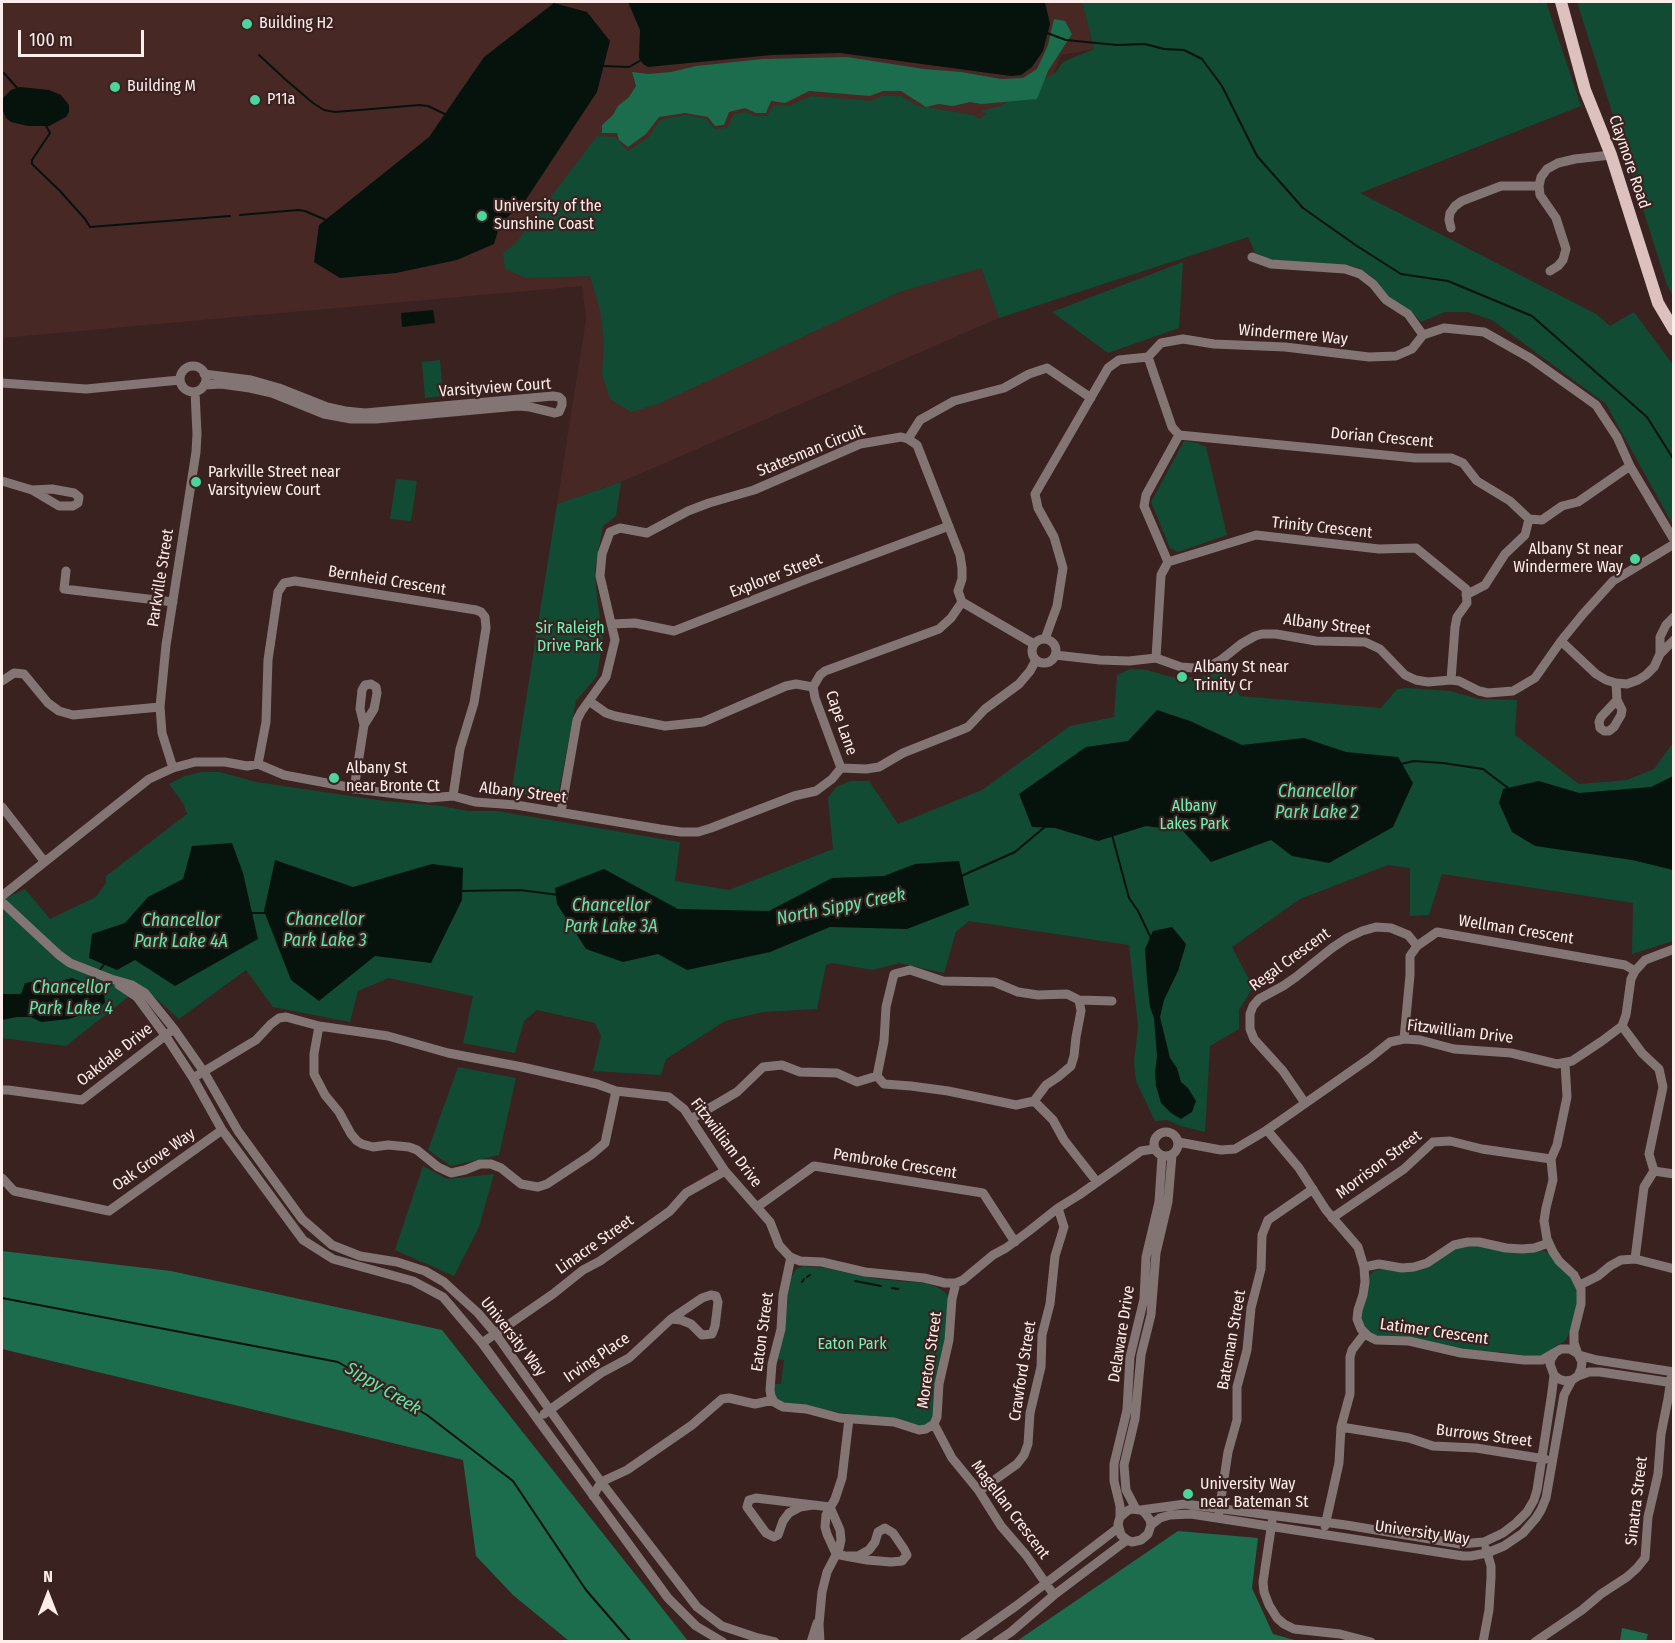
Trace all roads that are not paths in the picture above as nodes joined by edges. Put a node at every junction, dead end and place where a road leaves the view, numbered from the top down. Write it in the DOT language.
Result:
graph roads {
  1 [pos="1560,2"];
  2 [pos="1609,151"];
  3 [pos="1539,189"];
  4 [pos="1451,228"];
  5 [pos="1252,257"];
  6 [pos="1550,271"];
  7 [pos="1674,330"];
  8 [pos="1423,335"];
  9 [pos="1148,357"];
  10 [pos="204,374"];
  11 [pos="180,380"];
  12 [pos="2,383"];
  13 [pos="204,385"];
  14 [pos="195,392"];
  15 [pos="1091,398"];
  16 [pos="518,403"];
  17 [pos="326,410"];
  18 [pos="1179,435"];
  19 [pos="908,439"];
  20 [pos="1630,466"];
  21 [pos="2,481"];
  22 [pos="32,490"];
  23 [pos="1529,519"];
  24 [pos="949,526"];
  25 [pos="1674,542"];
  26 [pos="1168,562"];
  27 [pos="66,571"];
  28 [pos="1466,595"];
  29 [pos="172,603"];
  30 [pos="962,603"];
  31 [pos="1674,617"];
  32 [pos="612,624"];
  33 [pos="1045,639"];
  34 [pos="1674,640"];
  35 [pos="1561,641"];
  36 [pos="1034,644"];
  37 [pos="1055,654"];
  38 [pos="1659,654"];
  39 [pos="1156,658"];
  40 [pos="1036,660"];
  41 [pos="1451,680"];
  42 [pos="2,681"];
  43 [pos="1616,683"];
  44 [pos="813,687"];
  45 [pos="1617,700"];
  46 [pos="589,701"];
  47 [pos="160,707"];
  48 [pos="364,724"];
  49 [pos="258,764"];
  50 [pos="173,768"];
  51 [pos="842,768"];
  52 [pos="354,789"];
  53 [pos="453,796"];
  54 [pos="2,807"];
  55 [pos="561,812"];
  56 [pos="44,861"];
  57 [pos="2,896"];
  58 [pos="2,902"];
  59 [pos="1417,946"];
  60 [pos="1674,949"];
  61 [pos="1635,971"];
  62 [pos="111,979"];
  63 [pos="1079,1000"];
  64 [pos="1112,1001"];
  65 [pos="319,1026"];
  66 [pos="1622,1026"];
  67 [pos="174,1029"];
  68 [pos="165,1035"];
  69 [pos="1404,1039"];
  70 [pos="1565,1063"];
  71 [pos="204,1072"];
  72 [pos="877,1076"];
  73 [pos="193,1078"];
  74 [pos="2,1090"];
  75 [pos="616,1091"];
  76 [pos="1034,1101"];
  77 [pos="1305,1103"];
  78 [pos="691,1119"];
  79 [pos="222,1130"];
  80 [pos="1267,1130"];
  81 [pos="1178,1142"];
  82 [pos="1154,1149"];
  83 [pos="1167,1155"];
  84 [pos="1551,1159"];
  85 [pos="724,1171"];
  86 [pos="1653,1171"];
  87 [pos="1674,1174"];
  88 [pos="2,1178"];
  89 [pos="1098,1182"];
  90 [pos="1312,1189"];
  91 [pos="757,1207"];
  92 [pos="1055,1210"];
  93 [pos="1332,1218"];
  94 [pos="1015,1242"];
  95 [pos="1549,1243"];
  96 [pos="1635,1258"];
  97 [pos="794,1259"];
  98 [pos="1364,1267"];
  99 [pos="1674,1269"];
  100 [pos="952,1283"];
  101 [pos="1580,1285"];
  102 [pos="671,1320"];
  103 [pos="1574,1332"];
  104 [pos="495,1333"];
  105 [pos="1365,1333"];
  106 [pos="482,1343"];
  107 [pos="1557,1352"];
  108 [pos="1578,1355"];
  109 [pos="1524,1360"];
  110 [pos="1672,1372"];
  111 [pos="1553,1374"];
  112 [pos="1575,1378"];
  113 [pos="1672,1383"];
  114 [pos="772,1397"];
  115 [pos="549,1410"];
  116 [pos="537,1419"];
  117 [pos="849,1419"];
  118 [pos="931,1425"];
  119 [pos="1341,1427"];
  120 [pos="1541,1459"];
  121 [pos="1552,1461"];
  122 [pos="627,1470"];
  123 [pos="601,1482"];
  124 [pos="979,1491"];
  125 [pos="609,1492"];
  126 [pos="593,1496"];
  127 [pos="813,1505"];
  128 [pos="830,1507"];
  129 [pos="1219,1508"];
  130 [pos="1139,1510"];
  131 [pos="1273,1515"];
  132 [pos="1120,1517"];
  133 [pos="1218,1518"];
  134 [pos="1325,1522"];
  135 [pos="1151,1525"];
  136 [pos="1272,1527"];
  137 [pos="1118,1528"];
  138 [pos="1323,1534"];
  139 [pos="1127,1540"];
  140 [pos="1484,1542"];
  141 [pos="1487,1553"];
  142 [pos="836,1554"];
  143 [pos="848,1556"];
  144 [pos="1046,1583"];
  145 [pos="1054,1595"];
  146 [pos="819,1618"];
  147 [pos="723,1641"];
  148 [pos="775,1641"];
  149 [pos="811,1641"];
  150 [pos="820,1641"];
  151 [pos="964,1641"];
  152 [pos="996,1641"];
  153 [pos="1371,1641"];
  154 [pos="1482,1641"];
  155 [pos="1535,1641"];
  1 -- 2 [label="main road, Claymore Road"];
  2 -- 3 [label="street"];
  2 -- 7 [label="main road, Claymore Road"];
  3 -- 4 [label="street"];
  3 -- 6 [label="street"];
  5 -- 8 [label="street"];
  8 -- 9 [label="street, Windermere Way"];
  8 -- 20 [label="street, Windermere Way"];
  9 -- 15 [label="street, Windermere Way"];
  9 -- 18 [label="street"];
  10 -- 11 [label="street"];
  10 -- 13 [label="street"];
  10 -- 17 [label="street, Varsityview Court"];
  11 -- 12 [label="street"];
  11 -- 14 [label="street"];
  13 -- 14 [label="street"];
  13 -- 17 [label="street, Varsityview Court"];
  14 -- 29 [label="street, Parkville Street"];
  15 -- 19 [label="street"];
  15 -- 33 [label="street, Windermere Way"];
  16 -- 17 [label="street, Varsityview Court"];
  18 -- 23 [label="street, Dorian Crescent"];
  18 -- 26 [label="street"];
  19 -- 24 [label="street"];
  19 -- 32 [label="street, Statesman Circuit"];
  20 -- 23 [label="street"];
  20 -- 25 [label="street, Windermere Way"];
  21 -- 22 [label="street"];
  23 -- 28 [label="street"];
  24 -- 30 [label="street"];
  24 -- 32 [label="street, Explorer Street"];
  25 -- 35 [label="street, Albany Street"];
  26 -- 28 [label="street, Trinity Crescent"];
  26 -- 39 [label="street"];
  27 -- 29 [label="street"];
  28 -- 41 [label="street"];
  29 -- 47 [label="street, Parkville Street"];
  30 -- 36 [label="street"];
  30 -- 44 [label="street"];
  31 -- 38 [label="street"];
  32 -- 46 [label="street"];
  33 -- 36 [label="street"];
  33 -- 37 [label="street"];
  34 -- 38 [label="street"];
  35 -- 41 [label="street, Albany Street"];
  35 -- 43 [label="street"];
  36 -- 40 [label="street"];
  37 -- 39 [label="street, Albany Street"];
  37 -- 40 [label="street"];
  38 -- 43 [label="street"];
  39 -- 41 [label="street, Albany Street"];
  40 -- 51 [label="street"];
  42 -- 47 [label="street"];
  43 -- 45 [label="street"];
  44 -- 46 [label="street"];
  44 -- 51 [label="street, Cape Lane"];
  46 -- 55 [label="street"];
  47 -- 50 [label="street, Parkville Street"];
  48 -- 52 [label="street"];
  49 -- 50 [label="street, Albany Street"];
  49 -- 52 [label="street, Albany Street"];
  49 -- 53 [label="street, Bernheid Crescent"];
  50 -- 56 [label="street, Albany Street"];
  51 -- 55 [label="street, Albany Street"];
  52 -- 53 [label="street, Albany Street"];
  53 -- 55 [label="street, Albany Street"];
  54 -- 56 [label="street"];
  56 -- 57 [label="street, Albany Street"];
  58 -- 62 [label="street, University Way"];
  59 -- 61 [label="street, Wellman Crescent"];
  59 -- 69 [label="street"];
  59 -- 77 [label="street, Regal Crescent"];
  60 -- 61 [label="street"];
  61 -- 66 [label="street"];
  62 -- 67 [label="street, University Way"];
  62 -- 68 [label="street, University Way"];
  63 -- 64 [label="street"];
  63 -- 72 [label="street"];
  63 -- 76 [label="street"];
  65 -- 71 [label="street, Fitzwilliam Drive"];
  65 -- 75 [label="street, Fitzwilliam Drive"];
  65 -- 75 [label="street"];
  66 -- 70 [label="street"];
  66 -- 86 [label="street"];
  67 -- 68 [label="street, Oakdale Drive"];
  67 -- 71 [label="street, University Way"];
  68 -- 73 [label="street, University Way"];
  68 -- 74 [label="street, Oakdale Drive"];
  69 -- 70 [label="street, Fitzwilliam Drive"];
  69 -- 77 [label="street, Fitzwilliam Drive"];
  70 -- 84 [label="street"];
  71 -- 73 [label="street, Fitzwilliam Drive"];
  71 -- 104 [label="street, University Way"];
  72 -- 76 [label="street"];
  72 -- 78 [label="street"];
  73 -- 79 [label="street, University Way"];
  75 -- 78 [label="street, Fitzwilliam Drive"];
  76 -- 89 [label="street"];
  77 -- 80 [label="street, Fitzwilliam Drive"];
  78 -- 85 [label="street, Fitzwilliam Drive"];
  79 -- 88 [label="street, Oak Grove Way"];
  79 -- 106 [label="street, University Way"];
  80 -- 81 [label="street, Fitzwilliam Drive"];
  80 -- 90 [label="street, Latimer Crescent"];
  81 -- 82 [label="street"];
  81 -- 83 [label="street"];
  82 -- 83 [label="street"];
  82 -- 89 [label="street"];
  83 -- 130 [label="street, Delaware Drive"];
  83 -- 132 [label="street, Delaware Drive"];
  84 -- 93 [label="street, Morrison Street"];
  84 -- 95 [label="street"];
  85 -- 91 [label="street, Fitzwilliam Drive"];
  85 -- 104 [label="street, Linacre Street"];
  86 -- 87 [label="street"];
  86 -- 96 [label="street"];
  89 -- 92 [label="street"];
  90 -- 93 [label="street, Latimer Crescent"];
  90 -- 129 [label="street, Bateman Street"];
  91 -- 94 [label="street, Pembroke Crescent"];
  91 -- 97 [label="street, Fitzwilliam Drive"];
  92 -- 94 [label="street"];
  92 -- 124 [label="street, Crawford Street"];
  93 -- 98 [label="street, Latimer Crescent"];
  94 -- 100 [label="street"];
  95 -- 98 [label="street"];
  95 -- 101 [label="street"];
  96 -- 99 [label="street"];
  96 -- 101 [label="street"];
  97 -- 100 [label="street"];
  97 -- 114 [label="street, Eaton Street"];
  98 -- 105 [label="street, Latimer Crescent"];
  100 -- 118 [label="street, Moreton Street"];
  101 -- 103 [label="street"];
  102 -- 102 [label="street, Irving Place"];
  102 -- 115 [label="street, Irving Place"];
  103 -- 107 [label="street"];
  103 -- 108 [label="street"];
  104 -- 106 [label="street, Linacre Street"];
  104 -- 115 [label="street, University Way"];
  105 -- 109 [label="street, Latimer Crescent"];
  105 -- 119 [label="street"];
  106 -- 116 [label="street, University Way"];
  107 -- 108 [label="street"];
  107 -- 109 [label="street, Latimer Crescent"];
  107 -- 111 [label="street"];
  108 -- 110 [label="street"];
  108 -- 112 [label="street"];
  109 -- 111 [label="street, Latimer Crescent"];
  110 -- 113 [label="street, Sinatra Street"];
  111 -- 112 [label="street"];
  111 -- 120 [label="street, University Way"];
  112 -- 113 [label="street"];
  112 -- 121 [label="street, University Way"];
  113 -- 155 [label="street, Sinatra Street"];
  114 -- 117 [label="street"];
  114 -- 122 [label="street"];
  115 -- 116 [label="street, Irving Place"];
  115 -- 123 [label="street, University Way"];
  116 -- 126 [label="street, University Way"];
  117 -- 118 [label="street"];
  117 -- 128 [label="street"];
  118 -- 124 [label="street, Magellan Crescent"];
  119 -- 120 [label="street, Burrows Street"];
  119 -- 134 [label="street"];
  120 -- 121 [label="street, Burrows Street"];
  120 -- 140 [label="street, University Way"];
  121 -- 141 [label="street, University Way"];
  122 -- 123 [label="street"];
  122 -- 125 [label="street"];
  123 -- 125 [label="street, University Way"];
  123 -- 126 [label="street"];
  124 -- 144 [label="street, Magellan Crescent"];
  125 -- 126 [label="street"];
  125 -- 148 [label="street, University Way"];
  126 -- 147 [label="street, University Way"];
  127 -- 127 [label="street"];
  127 -- 128 [label="street"];
  128 -- 142 [label="street"];
  128 -- 142 [label="street"];
  129 -- 130 [label="street, University Way"];
  129 -- 131 [label="street, University Way"];
  129 -- 133 [label="street, Bateman Street"];
  130 -- 132 [label="street"];
  130 -- 135 [label="street"];
  131 -- 134 [label="street, University Way"];
  131 -- 136 [label="street"];
  132 -- 137 [label="street"];
  133 -- 135 [label="street, University Way"];
  133 -- 136 [label="street, University Way"];
  134 -- 138 [label="street"];
  134 -- 140 [label="street, University Way"];
  135 -- 139 [label="street"];
  136 -- 138 [label="street, University Way"];
  136 -- 153 [label="street"];
  137 -- 139 [label="street"];
  137 -- 144 [label="street"];
  138 -- 141 [label="street, University Way"];
  139 -- 145 [label="street"];
  140 -- 141 [label="street"];
  141 -- 154 [label="street"];
  142 -- 143 [label="street"];
  142 -- 146 [label="street"];
  143 -- 143 [label="street"];
  144 -- 145 [label="street, Magellan Crescent"];
  144 -- 151 [label="street"];
  145 -- 152 [label="street"];
  146 -- 149 [label="street"];
  146 -- 150 [label="street"];
}
